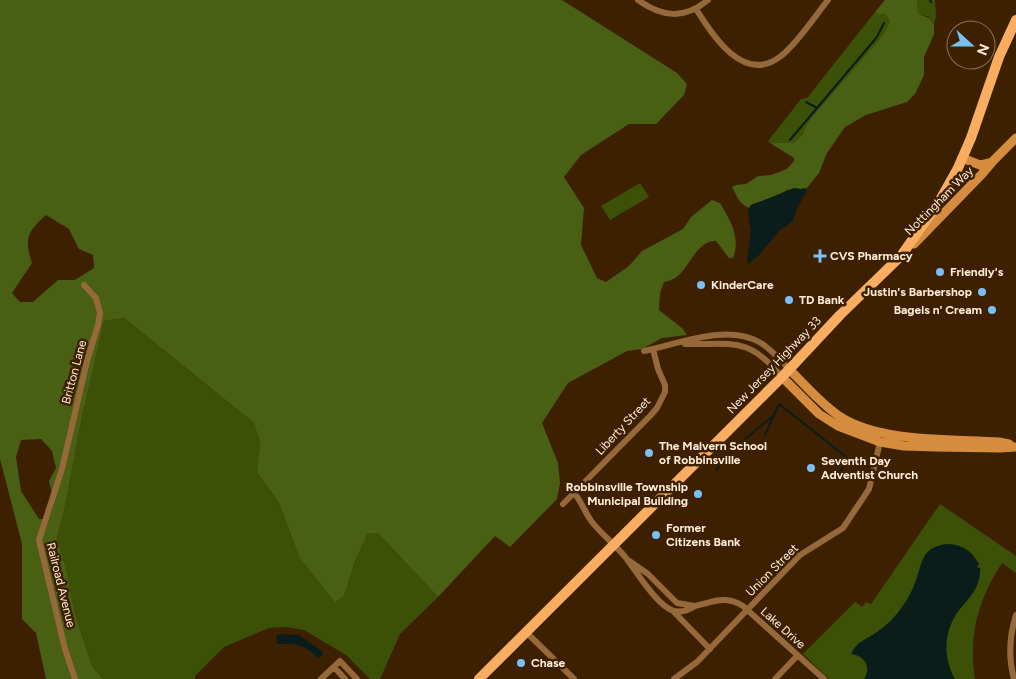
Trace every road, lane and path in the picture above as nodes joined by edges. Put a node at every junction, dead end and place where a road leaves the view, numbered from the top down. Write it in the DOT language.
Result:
graph roads {
  1 [pos="638,0"];
  2 [pos="708,0"];
  3 [pos="828,0"];
  4 [pos="696,9"];
  5 [pos="1016,20"];
  6 [pos="1016,138"];
  7 [pos="962,158"];
  8 [pos="992,162"];
  9 [pos="901,256"];
  10 [pos="84,285"];
  11 [pos="676,344"];
  12 [pos="653,349"];
  13 [pos="644,351"];
  14 [pos="789,369"];
  15 [pos="782,377"];
  16 [pos="876,432"];
  17 [pos="887,434"];
  18 [pos="880,442"];
  19 [pos="1014,447"];
  20 [pos="62,469"];
  21 [pos="574,493"];
  22 [pos="563,504"];
  23 [pos="613,544"];
  24 [pos="626,558"];
  25 [pos="695,606"];
  26 [pos="673,611"];
  27 [pos="747,611"];
  28 [pos="1016,615"];
  29 [pos="526,632"];
  30 [pos="710,649"];
  31 [pos="797,656"];
  32 [pos="334,667"];
  33 [pos="75,679"];
  34 [pos="321,679"];
  35 [pos="345,679"];
  36 [pos="357,679"];
  37 [pos="479,679"];
  38 [pos="574,679"];
  39 [pos="674,679"];
  40 [pos="774,679"];
  41 [pos="824,679"];
  42 [pos="1014,679"];
  1 -- 4 [label="street"];
  2 -- 4 [label="street"];
  3 -- 4 [label="street"];
  5 -- 7 [label="main road, New Jersey Highway 33"];
  6 -- 8 [label="street, Nottingham Way"];
  7 -- 8 [label="street, Nottingham Way"];
  7 -- 9 [label="main road, New Jersey Highway 33"];
  8 -- 9 [label="street, Nottingham Way"];
  9 -- 14 [label="main road, New Jersey Highway 33"];
  10 -- 20 [label="street, Britton Lane"];
  11 -- 12 [label="street"];
  11 -- 14 [label="street"];
  11 -- 15 [label="street"];
  12 -- 13 [label="street"];
  12 -- 21 [label="street, Liberty Street"];
  14 -- 15 [label="main road, New Jersey Highway 33"];
  14 -- 16 [label="street"];
  15 -- 18 [label="street"];
  15 -- 23 [label="main road, New Jersey Highway 33"];
  16 -- 17 [label="street"];
  16 -- 18 [label="street"];
  17 -- 18 [label="street"];
  17 -- 19 [label="street"];
  18 -- 19 [label="street"];
  18 -- 27 [label="street, Union Street"];
  20 -- 33 [label="street, Railroad Avenue"];
  21 -- 22 [label="street, Liberty Street"];
  21 -- 23 [label="street"];
  23 -- 24 [label="street"];
  23 -- 29 [label="main road, New Jersey Highway 33"];
  24 -- 25 [label="street"];
  24 -- 26 [label="street"];
  25 -- 26 [label="street, Lake Drive"];
  25 -- 27 [label="street, Lake Drive"];
  26 -- 30 [label="street"];
  27 -- 30 [label="street, Union Street"];
  27 -- 31 [label="street, Lake Drive"];
  28 -- 42 [label="street"];
  29 -- 37 [label="main road, New Jersey Highway 33"];
  29 -- 38 [label="street"];
  30 -- 39 [label="street, Union Street"];
  31 -- 40 [label="street"];
  31 -- 41 [label="street, Lake Drive"];
  32 -- 34 [label="street"];
  32 -- 35 [label="street"];
  32 -- 36 [label="street"];
}
